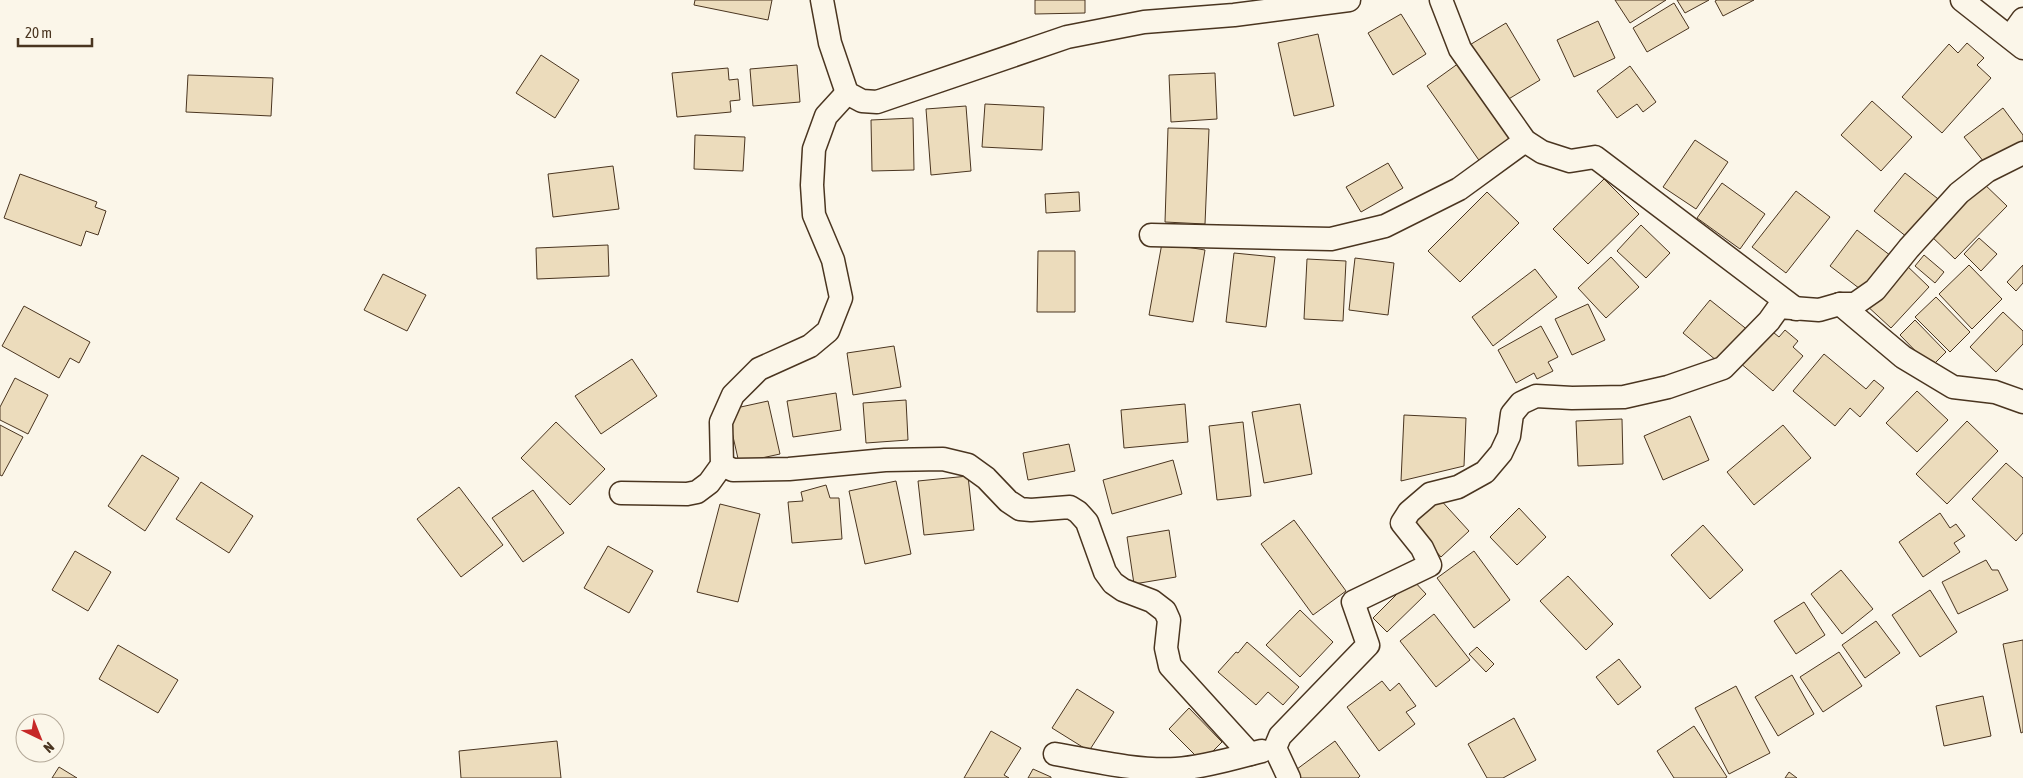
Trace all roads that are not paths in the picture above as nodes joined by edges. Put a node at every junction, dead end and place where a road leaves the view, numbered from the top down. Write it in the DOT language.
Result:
graph roads {
  1 [pos="822,0"];
  2 [pos="1349,0"];
  3 [pos="1441,0"];
  4 [pos="1962,0"];
  5 [pos="2019,34"];
  6 [pos="847,93"];
  7 [pos="1525,141"];
  8 [pos="2023,153"];
  9 [pos="1151,235"];
  10 [pos="1840,304"];
  11 [pos="1796,309"];
  12 [pos="2023,402"];
  13 [pos="722,465"];
  14 [pos="621,493"];
  15 [pos="1275,748"];
  16 [pos="1055,754"];
  17 [pos="1250,754"];
  18 [pos="1289,778"];
  1 -- 6 [label="street"];
  2 -- 6 [label="street"];
  3 -- 7 [label="street"];
  4 -- 5 [label="street"];
  6 -- 13 [label="street"];
  7 -- 9 [label="street"];
  7 -- 11 [label="street"];
  8 -- 10 [label="street"];
  10 -- 11 [label="street"];
  10 -- 12 [label="street"];
  11 -- 15 [label="street"];
  13 -- 14 [label="street"];
  13 -- 17 [label="street"];
  15 -- 17 [label="street"];
  15 -- 18 [label="street"];
  16 -- 17 [label="street"];
}
